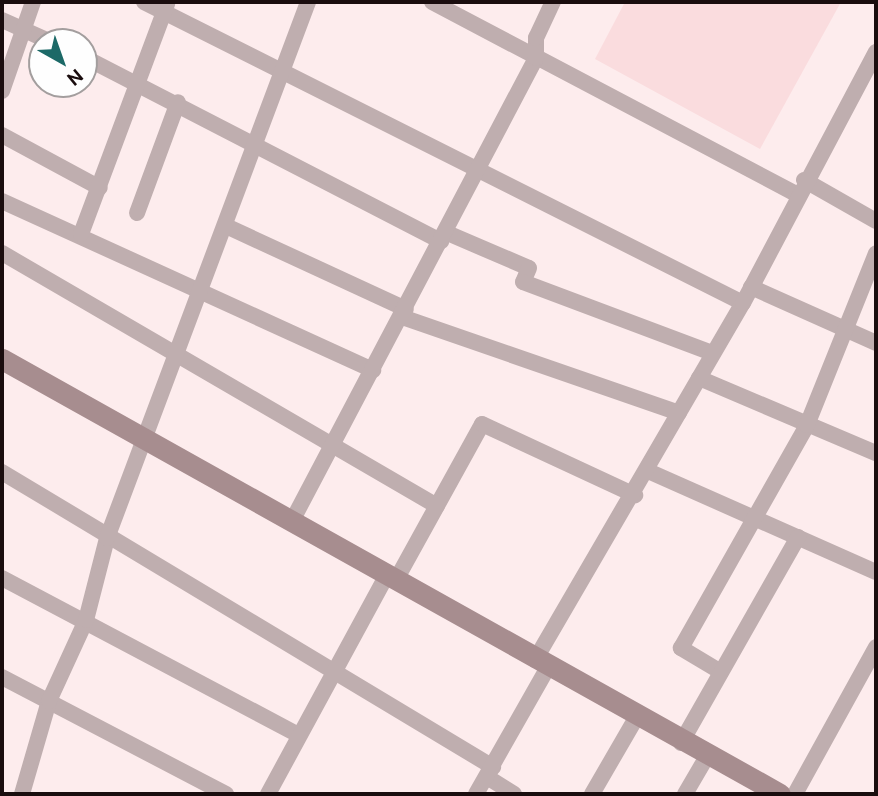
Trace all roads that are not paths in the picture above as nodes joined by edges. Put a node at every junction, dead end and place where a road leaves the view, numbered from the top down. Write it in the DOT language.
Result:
graph roads {
  1 [pos="33,2"];
  2 [pos="144,2"];
  3 [pos="308,2"];
  4 [pos="432,2"];
  5 [pos="553,2"];
  6 [pos="166,7"];
  7 [pos="2,20"];
  8 [pos="23,29"];
  9 [pos="28,31"];
  10 [pos="536,58"];
  11 [pos="874,62"];
  12 [pos="98,64"];
  13 [pos="280,70"];
  14 [pos="139,83"];
  15 [pos="2,91"];
  16 [pos="178,102"];
  17 [pos="2,135"];
  18 [pos="255,140"];
  19 [pos="476,170"];
  20 [pos="100,188"];
  21 [pos="801,188"];
  22 [pos="2,201"];
  23 [pos="136,213"];
  24 [pos="876,221"];
  25 [pos="226,226"];
  26 [pos="81,234"];
  27 [pos="443,237"];
  28 [pos="2,253"];
  29 [pos="876,253"];
  30 [pos="751,287"];
  31 [pos="204,289"];
  32 [pos="743,303"];
  33 [pos="404,313"];
  34 [pos="844,329"];
  35 [pos="876,342"];
  36 [pos="712,353"];
  37 [pos="179,355"];
  38 [pos="2,359"];
  39 [pos="373,370"];
  40 [pos="699,378"];
  41 [pos="679,413"];
  42 [pos="807,425"];
  43 [pos="146,442"];
  44 [pos="333,443"];
  45 [pos="876,453"];
  46 [pos="648,471"];
  47 [pos="2,472"];
  48 [pos="635,495"];
  49 [pos="437,506"];
  50 [pos="758,520"];
  51 [pos="291,523"];
  52 [pos="798,537"];
  53 [pos="107,538"];
  54 [pos="876,572"];
  55 [pos="392,577"];
  56 [pos="2,579"];
  57 [pos="86,620"];
  58 [pos="876,647"];
  59 [pos="542,664"];
  60 [pos="722,672"];
  61 [pos="334,673"];
  62 [pos="2,677"];
  63 [pos="49,701"];
  64 [pos="636,718"];
  65 [pos="298,735"];
  66 [pos="681,743"];
  67 [pos="706,758"];
  68 [pos="490,772"];
  69 [pos="22,794"];
  70 [pos="226,794"];
  71 [pos="268,794"];
  72 [pos="476,794"];
  73 [pos="514,794"];
  74 [pos="592,794"];
  75 [pos="685,794"];
  76 [pos="780,794"];
  77 [pos="795,794"];
  1 -- 8 [label="street"];
  2 -- 6 [label="street"];
  3 -- 13 [label="street"];
  4 -- 10 [label="street"];
  5 -- 10 [label="street"];
  6 -- 13 [label="street"];
  6 -- 14 [label="street"];
  7 -- 8 [label="street"];
  8 -- 9 [label="street"];
  8 -- 15 [label="street"];
  10 -- 19 [label="street"];
  10 -- 21 [label="street"];
  11 -- 21 [label="street"];
  12 -- 14 [label="street"];
  13 -- 18 [label="street"];
  13 -- 19 [label="street"];
  14 -- 16 [label="street"];
  14 -- 20 [label="street"];
  16 -- 18 [label="street"];
  16 -- 23 [label="street"];
  17 -- 20 [label="street"];
  18 -- 25 [label="street"];
  18 -- 27 [label="street"];
  19 -- 27 [label="street"];
  19 -- 32 [label="street"];
  20 -- 26 [label="street"];
  21 -- 24 [label="street"];
  21 -- 30 [label="street"];
  22 -- 26 [label="street"];
  25 -- 31 [label="street"];
  25 -- 33 [label="street"];
  26 -- 31 [label="street"];
  27 -- 33 [label="street"];
  27 -- 36 [label="street"];
  28 -- 37 [label="street"];
  29 -- 34 [label="street"];
  30 -- 32 [label="street"];
  30 -- 34 [label="street"];
  31 -- 37 [label="street"];
  31 -- 39 [label="street"];
  32 -- 36 [label="street"];
  33 -- 39 [label="street"];
  33 -- 41 [label="street"];
  34 -- 35 [label="street"];
  34 -- 42 [label="street"];
  36 -- 40 [label="street"];
  37 -- 43 [label="street"];
  37 -- 44 [label="street"];
  38 -- 43 [label="street"];
  39 -- 44 [label="street"];
  40 -- 41 [label="street"];
  40 -- 42 [label="street"];
  41 -- 46 [label="street"];
  42 -- 45 [label="street"];
  42 -- 50 [label="street"];
  43 -- 51 [label="street"];
  43 -- 53 [label="street"];
  44 -- 49 [label="street"];
  44 -- 51 [label="street"];
  46 -- 48 [label="street"];
  46 -- 50 [label="street"];
  47 -- 53 [label="street"];
  48 -- 49 [label="street"];
  48 -- 59 [label="street"];
  49 -- 55 [label="street"];
  50 -- 52 [label="street"];
  50 -- 60 [label="street"];
  51 -- 55 [label="street"];
  52 -- 54 [label="street"];
  52 -- 60 [label="street"];
  53 -- 57 [label="street"];
  53 -- 61 [label="street"];
  55 -- 59 [label="street"];
  55 -- 61 [label="street"];
  56 -- 57 [label="street"];
  57 -- 63 [label="street"];
  57 -- 65 [label="street"];
  58 -- 77 [label="street"];
  59 -- 64 [label="street"];
  59 -- 68 [label="street"];
  60 -- 66 [label="street"];
  61 -- 65 [label="street"];
  61 -- 68 [label="street"];
  62 -- 63 [label="street"];
  63 -- 69 [label="street"];
  63 -- 70 [label="street"];
  64 -- 66 [label="street"];
  64 -- 74 [label="street"];
  65 -- 71 [label="street"];
  66 -- 67 [label="street"];
  67 -- 75 [label="street"];
  67 -- 76 [label="street"];
  68 -- 72 [label="street"];
  68 -- 73 [label="street"];
}
